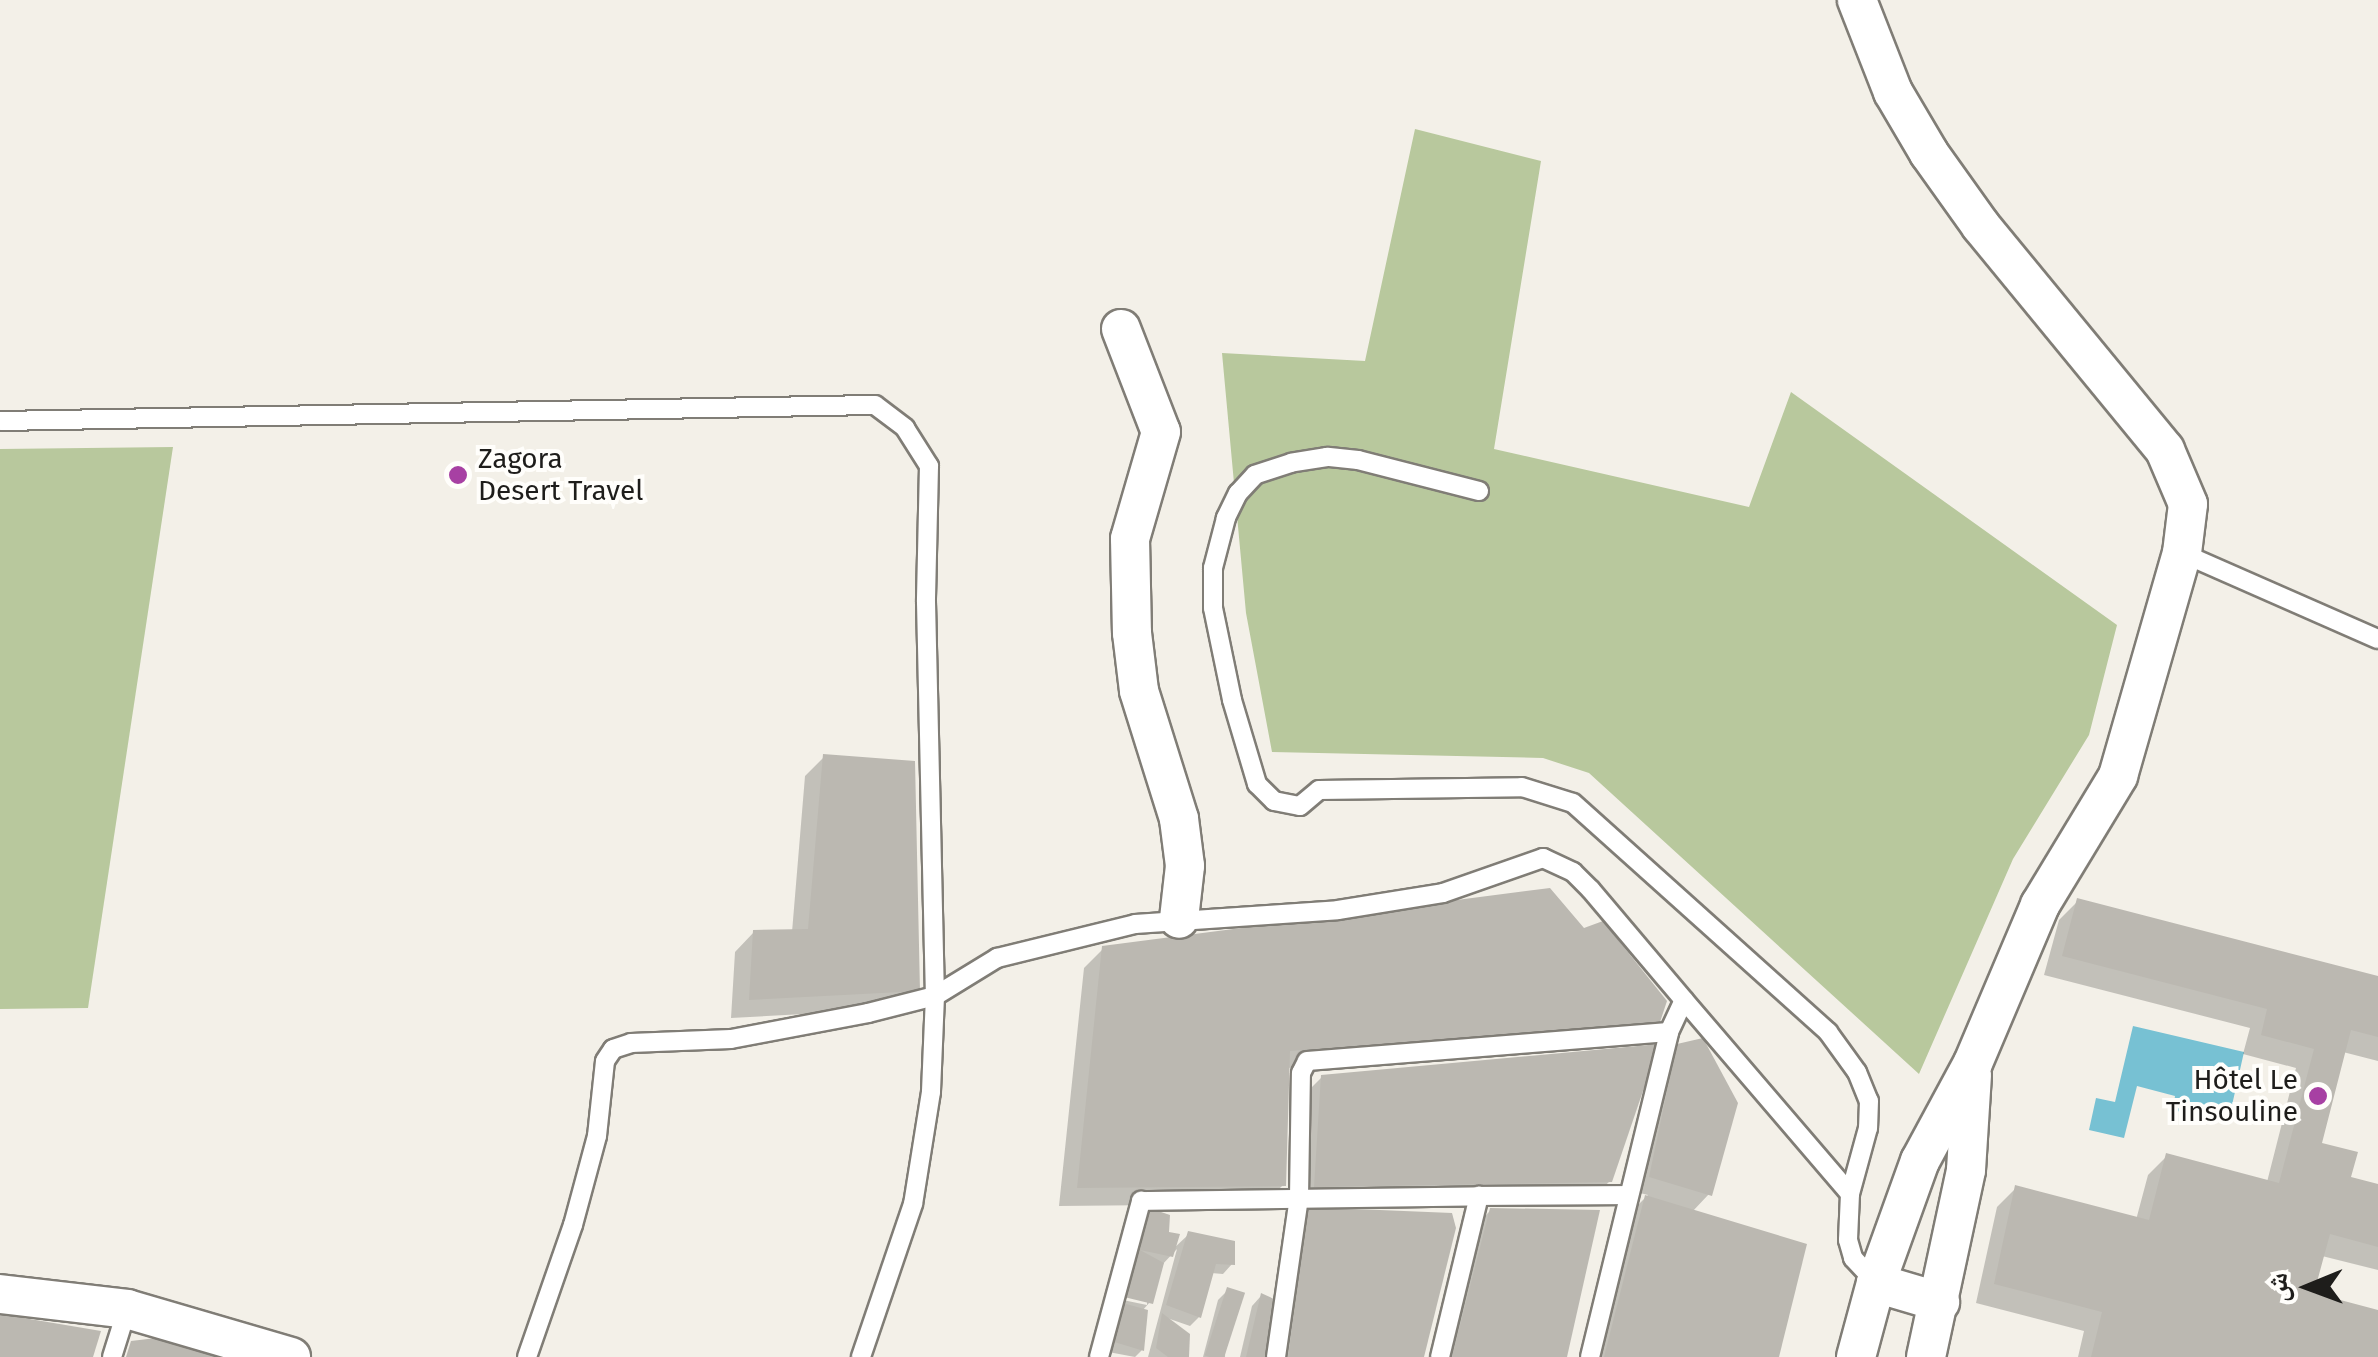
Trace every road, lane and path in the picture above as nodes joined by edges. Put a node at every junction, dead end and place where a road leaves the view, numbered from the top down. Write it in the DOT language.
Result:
graph roads {
  1 [pos="1856,0"];
  2 [pos="1121,329"];
  3 [pos="0,421"];
  4 [pos="1480,491"];
  5 [pos="2182,553"];
  6 [pos="2378,639"];
  7 [pos="1179,919"];
  8 [pos="935,996"];
  9 [pos="1684,1000"];
  10 [pos="1669,1032"];
  11 [pos="1973,1062"];
  12 [pos="1629,1194"];
  13 [pos="1850,1194"];
  14 [pos="1479,1196"];
  15 [pos="1300,1197"];
  16 [pos="1876,1283"];
  17 [pos="0,1294"];
  18 [pos="1940,1302"];
  19 [pos="127,1309"];
  20 [pos="112,1357"];
  21 [pos="291,1357"];
  22 [pos="527,1357"];
  23 [pos="861,1357"];
  24 [pos="1099,1357"];
  25 [pos="1276,1357"];
  26 [pos="1440,1357"];
  27 [pos="1590,1357"];
  28 [pos="1856,1357"];
  29 [pos="1926,1357"];
  1 -- 5 [label="street"];
  2 -- 7 [label="street"];
  3 -- 8 [label="lane"];
  4 -- 13 [label="lane"];
  5 -- 6 [label="lane"];
  5 -- 11 [label="street"];
  7 -- 8 [label="lane"];
  7 -- 9 [label="lane"];
  8 -- 22 [label="lane"];
  8 -- 23 [label="lane"];
  9 -- 10 [label="lane"];
  9 -- 13 [label="lane"];
  10 -- 12 [label="lane"];
  10 -- 15 [label="lane"];
  11 -- 16 [label="street"];
  11 -- 18 [label="street"];
  12 -- 14 [label="lane"];
  12 -- 27 [label="lane"];
  13 -- 16 [label="lane"];
  14 -- 15 [label="lane"];
  14 -- 26 [label="lane"];
  15 -- 24 [label="lane"];
  15 -- 25 [label="lane"];
  16 -- 18 [label="street"];
  16 -- 28 [label="street"];
  17 -- 19 [label="street"];
  18 -- 29 [label="street"];
  19 -- 20 [label="lane"];
  19 -- 21 [label="street"];
}
